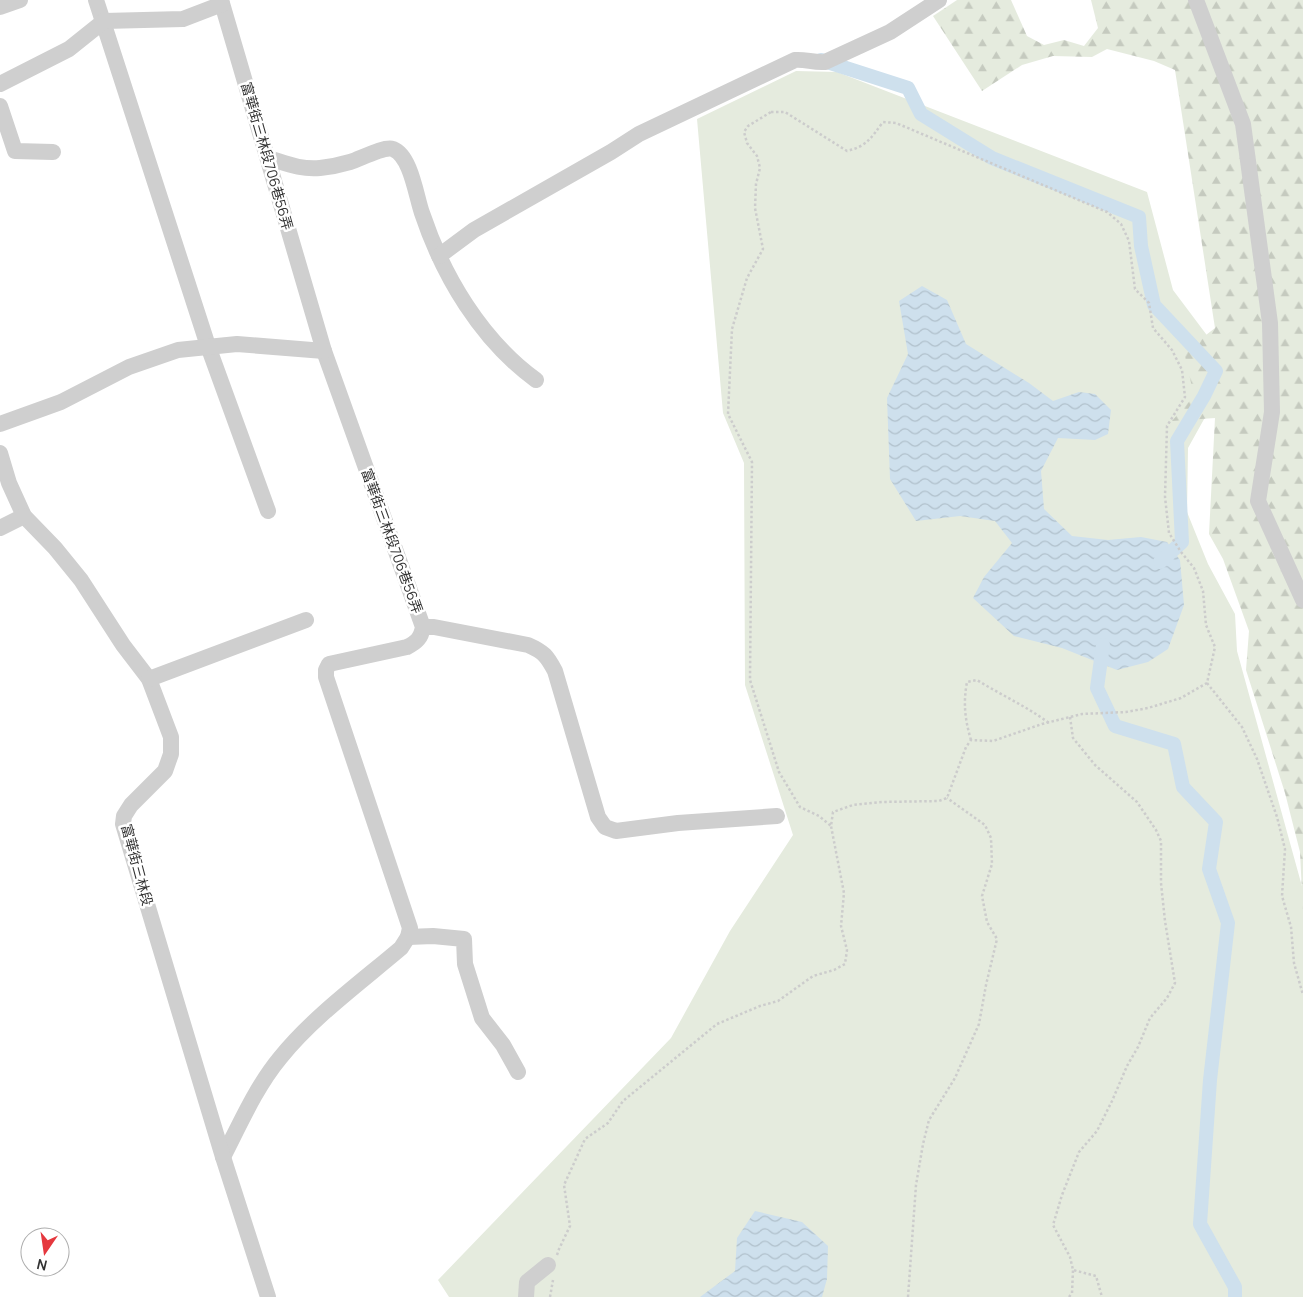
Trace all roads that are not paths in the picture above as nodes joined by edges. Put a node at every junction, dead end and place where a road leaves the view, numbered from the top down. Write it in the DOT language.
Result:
graph roads {
  1 [pos="20,0"];
  2 [pos="96,0"];
  3 [pos="939,0"];
  4 [pos="1196,0"];
  5 [pos="221,2"];
  6 [pos="0,7"];
  7 [pos="104,21"];
  8 [pos="0,84"];
  9 [pos="0,106"];
  10 [pos="53,152"];
  11 [pos="268,158"];
  12 [pos="440,256"];
  13 [pos="208,346"];
  14 [pos="324,352"];
  15 [pos="536,380"];
  16 [pos="0,424"];
  17 [pos="0,453"];
  18 [pos="268,511"];
  19 [pos="24,516"];
  20 [pos="0,528"];
  21 [pos="1303,600"];
  22 [pos="306,620"];
  23 [pos="423,627"];
  24 [pos="149,679"];
  25 [pos="777,816"];
  26 [pos="408,936"];
  27 [pos="518,1072"];
  28 [pos="223,1157"];
  29 [pos="553,1264"];
  30 [pos="268,1297"];
  31 [pos="526,1297"];
  1 -- 6 [label="street"];
  2 -- 7 [label="street"];
  3 -- 12 [label="street"];
  4 -- 21 [label="street"];
  5 -- 7 [label="street"];
  5 -- 11 [label="street, 富華街三林段706巷56弄"];
  7 -- 8 [label="street"];
  7 -- 13 [label="street"];
  9 -- 10 [label="street"];
  11 -- 12 [label="street"];
  11 -- 14 [label="street, 富華街三林段706巷56弄"];
  12 -- 15 [label="street"];
  13 -- 14 [label="street"];
  13 -- 16 [label="street"];
  13 -- 18 [label="street"];
  14 -- 23 [label="street, 富華街三林段706巷56弄"];
  17 -- 19 [label="street, 富華街三林段"];
  19 -- 20 [label="street"];
  19 -- 24 [label="street, 富華街三林段"];
  22 -- 24 [label="street"];
  23 -- 25 [label="street"];
  23 -- 26 [label="street, 富華街三林段706巷56弄"];
  24 -- 28 [label="street, 富華街三林段"];
  26 -- 27 [label="street"];
  26 -- 28 [label="street"];
  28 -- 30 [label="street, 富華街三林段"];
  29 -- 31 [label="street"];
}
